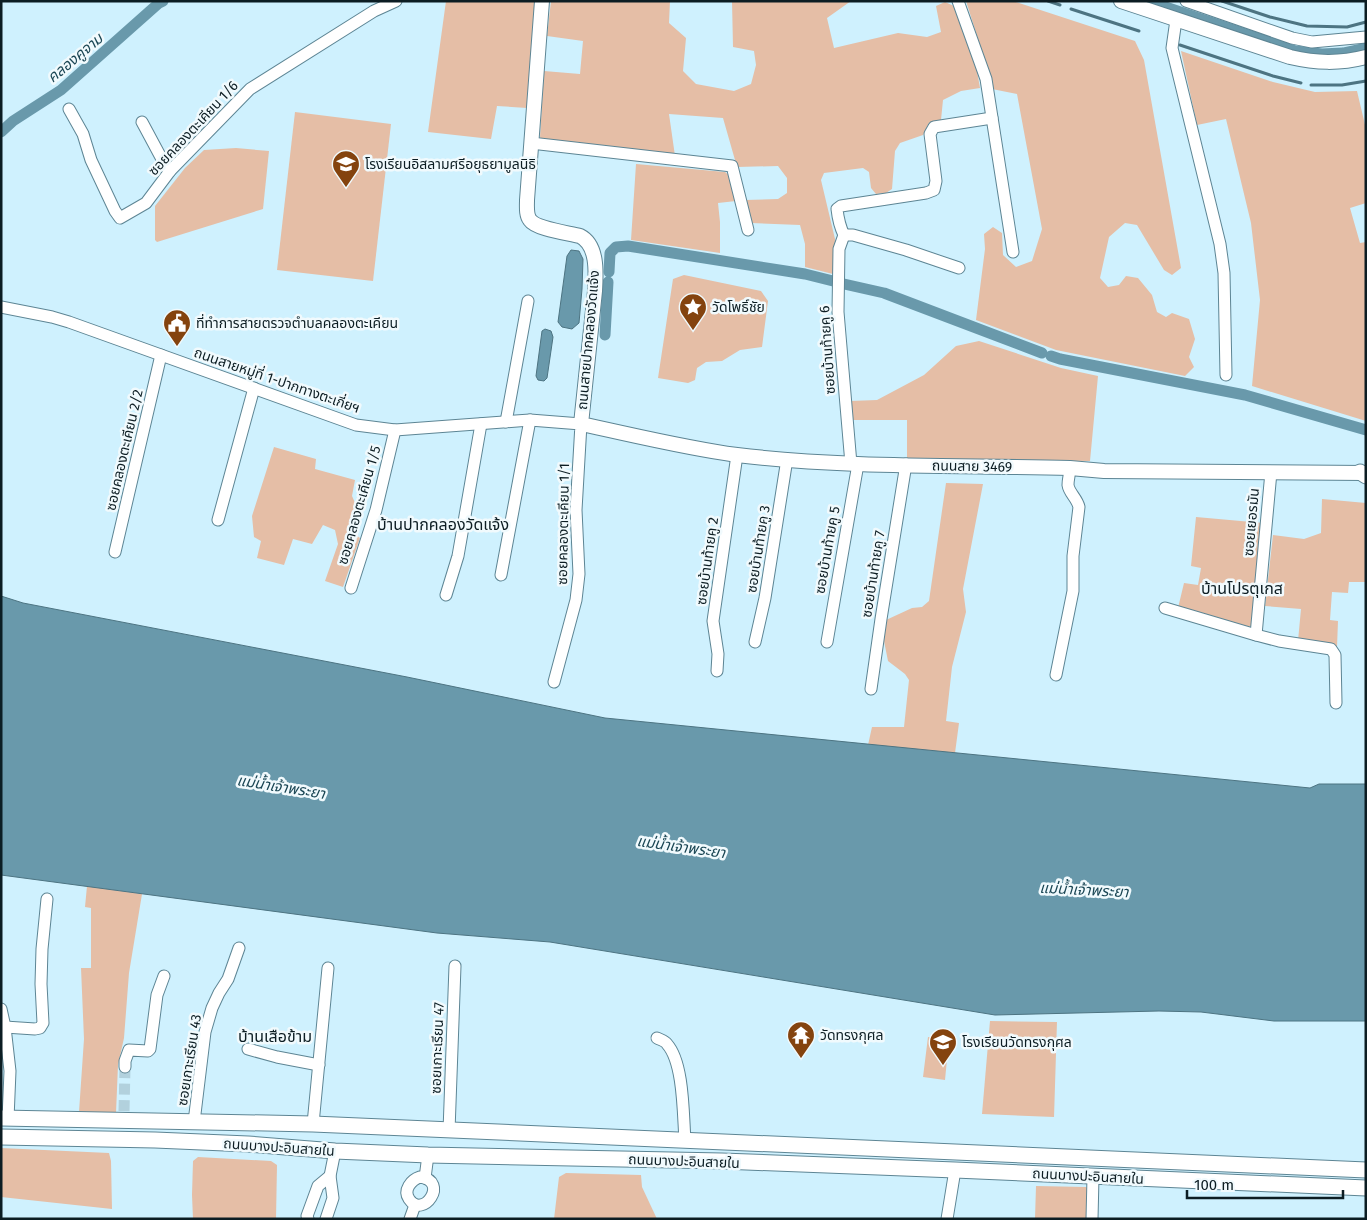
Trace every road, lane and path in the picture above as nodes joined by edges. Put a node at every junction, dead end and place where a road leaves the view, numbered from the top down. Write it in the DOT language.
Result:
graph roads {
  1 [pos="396,1"];
  2 [pos="542,1"];
  3 [pos="958,1"];
  4 [pos="1122,1"];
  5 [pos="1186,1"];
  6 [pos="1176,20"];
  7 [pos="1366,37"];
  8 [pos="1366,57"];
  9 [pos="69,109"];
  10 [pos="992,118"];
  11 [pos="142,122"];
  12 [pos="531,143"];
  13 [pos="170,171"];
  14 [pos="748,230"];
  15 [pos="844,235"];
  16 [pos="1013,252"];
  17 [pos="959,268"];
  18 [pos="528,301"];
  19 [pos="1,307"];
  20 [pos="162,355"];
  21 [pos="1226,374"];
  22 [pos="254,388"];
  23 [pos="530,420"];
  24 [pos="506,422"];
  25 [pos="481,424"];
  26 [pos="581,424"];
  27 [pos="395,430"];
  28 [pos="737,455"];
  29 [pos="787,459"];
  30 [pos="854,464"];
  31 [pos="906,464"];
  32 [pos="1070,468"];
  33 [pos="1271,472"];
  34 [pos="1364,474"];
  35 [pos="218,520"];
  36 [pos="115,552"];
  37 [pos="501,575"];
  38 [pos="351,588"];
  39 [pos="446,595"];
  40 [pos="1165,608"];
  41 [pos="1256,635"];
  42 [pos="755,642"];
  43 [pos="827,642"];
  44 [pos="717,671"];
  45 [pos="1056,675"];
  46 [pos="554,682"];
  47 [pos="871,688"];
  48 [pos="1336,703"];
  49 [pos="47,899"];
  50 [pos="239,948"];
  51 [pos="456,966"];
  52 [pos="328,968"];
  53 [pos="164,976"];
  54 [pos="1,1009"];
  55 [pos="5,1027"];
  56 [pos="657,1038"];
  57 [pos="248,1049"];
  58 [pos="319,1065"];
  59 [pos="125,1067"];
  60 [pos="4,1118"];
  61 [pos="194,1122"];
  62 [pos="313,1124"];
  63 [pos="449,1131"];
  64 [pos="504,1133"];
  65 [pos="1,1137"];
  66 [pos="685,1140"];
  67 [pos="336,1151"];
  68 [pos="428,1155"];
  69 [pos="502,1157"];
  70 [pos="1364,1169"];
  71 [pos="955,1170"];
  72 [pos="330,1176"];
  73 [pos="1093,1177"];
  74 [pos="425,1178"];
  75 [pos="1365,1188"];
  76 [pos="415,1205"];
  77 [pos="308,1219"];
  78 [pos="326,1219"];
  79 [pos="410,1219"];
  80 [pos="947,1219"];
  81 [pos="1092,1219"];
  1 -- 13 [label="street, ซอยคลองตะเคียน 1/6"];
  2 -- 12 [label="street, ถนนสายปากคลองวัดแจ้ง"];
  3 -- 10 [label="street"];
  4 -- 6 [label="street"];
  5 -- 7 [label="street"];
  6 -- 8 [label="street"];
  6 -- 21 [label="street"];
  9 -- 13 [label="street, ซอยคลองตะเคียน 1/6"];
  10 -- 15 [label="street"];
  10 -- 16 [label="street"];
  11 -- 13 [label="street"];
  12 -- 14 [label="street"];
  12 -- 26 [label="street, ถนนสายปากคลองวัดแจ้ง"];
  15 -- 17 [label="street"];
  15 -- 30 [label="street, ซอยบ้านท้ายคู 6"];
  18 -- 24 [label="street"];
  19 -- 20 [label="street, ถนนสายหมู่ที่ 1-ปากทางตะเกี่ยฯ"];
  20 -- 22 [label="street, ถนนสายหมู่ที่ 1-ปากทางตะเกี่ยฯ"];
  20 -- 36 [label="street, ซอยคลองตะเคียน 2/2"];
  22 -- 27 [label="street, ถนนสายหมู่ที่ 1-ปากทางตะเกี่ยฯ"];
  22 -- 35 [label="street"];
  23 -- 24 [label="street, ถนนสายหมู่ที่ 1-ปากทางตะเกี่ยฯ"];
  23 -- 26 [label="street, ถนนสายหมู่ที่ 1-ปากทางตะเกี่ยฯ"];
  23 -- 37 [label="street"];
  24 -- 25 [label="street, ถนนสายหมู่ที่ 1-ปากทางตะเกี่ยฯ"];
  25 -- 27 [label="street, ถนนสายหมู่ที่ 1-ปากทางตะเกี่ยฯ"];
  25 -- 39 [label="street"];
  26 -- 28 [label="street, ถนนสาย 3469"];
  26 -- 46 [label="street, ซอยคลองตะเคียน 1/1"];
  27 -- 38 [label="street, ซอยคลองตะเคียน 1/5"];
  28 -- 29 [label="street, ถนนสาย 3469"];
  28 -- 44 [label="street, ซอยบ้านท้ายคู 2"];
  29 -- 30 [label="street, ถนนสาย 3469"];
  29 -- 42 [label="street, ซอยบ้านท้ายคู 3"];
  30 -- 31 [label="street, ถนนสาย 3469"];
  30 -- 43 [label="street, ซอยบ้านท้ายคู 5"];
  31 -- 32 [label="street, ถนนสาย 3469"];
  31 -- 47 [label="street, ซอยบ้านท้ายคู 7"];
  32 -- 33 [label="street, ถนนสาย 3469"];
  32 -- 45 [label="street"];
  33 -- 34 [label="street, ถนนสาย 3469"];
  33 -- 41 [label="street, ซอยเยอรมัน"];
  40 -- 41 [label="street"];
  41 -- 48 [label="street"];
  49 -- 55 [label="street"];
  50 -- 61 [label="street, ซอยเกาะเรียน 43"];
  51 -- 63 [label="street, ซอยเกาะเรียน 47"];
  52 -- 58 [label="street"];
  53 -- 59 [label="street"];
  54 -- 55 [label="street"];
  55 -- 60 [label="street"];
  56 -- 66 [label="street"];
  57 -- 58 [label="street"];
  58 -- 62 [label="street"];
  60 -- 61 [label="main road, ถนนบางปะอินสายใน"];
  61 -- 62 [label="main road, ถนนบางปะอินสายใน"];
  62 -- 63 [label="main road, ถนนบางปะอินสายใน"];
  63 -- 64 [label="main road, ถนนบางปะอินสายใน"];
  64 -- 66 [label="main road, ถนนบางปะอินสายใน"];
  64 -- 69 [label="main road"];
  65 -- 67 [label="main road, ถนนบางปะอินสายใน"];
  66 -- 70 [label="main road, ถนนบางปะอินสายใน"];
  67 -- 68 [label="main road, ถนนบางปะอินสายใน"];
  67 -- 72 [label="street"];
  68 -- 69 [label="main road, ถนนบางปะอินสายใน"];
  68 -- 74 [label="street"];
  69 -- 71 [label="main road, ถนนบางปะอินสายใน"];
  71 -- 73 [label="main road, ถนนบางปะอินสายใน"];
  71 -- 80 [label="street"];
  72 -- 77 [label="street"];
  72 -- 78 [label="street"];
  73 -- 75 [label="main road, ถนนบางปะอินสายใน"];
  73 -- 81 [label="street"];
  74 -- 76 [label="street"];
  74 -- 76 [label="street"];
  76 -- 79 [label="street"];
}
